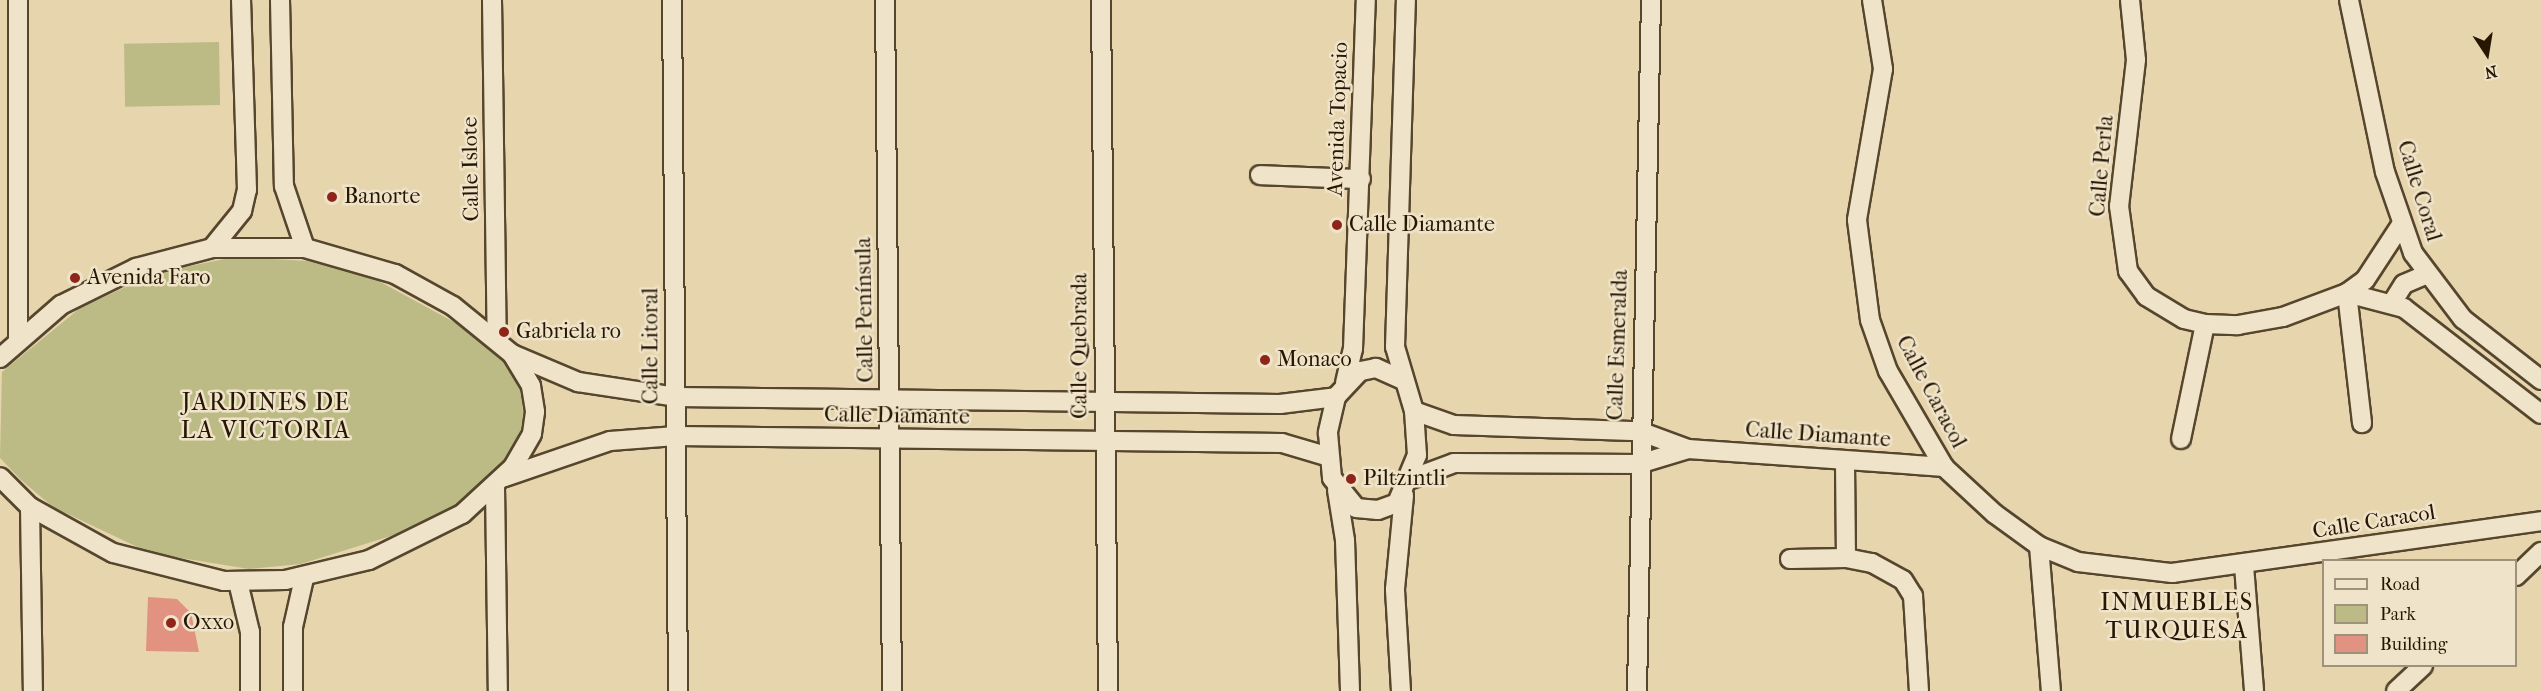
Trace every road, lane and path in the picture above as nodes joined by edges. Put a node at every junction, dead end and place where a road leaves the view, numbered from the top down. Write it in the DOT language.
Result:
graph roads {
  1 [pos="18,0"];
  2 [pos="241,0"];
  3 [pos="280,0"];
  4 [pos="492,0"];
  5 [pos="672,0"];
  6 [pos="885,0"];
  7 [pos="1101,0"];
  8 [pos="1366,0"];
  9 [pos="1406,0"];
  10 [pos="1651,0"];
  11 [pos="1872,0"];
  12 [pos="2130,0"];
  13 [pos="2349,0"];
  14 [pos="1260,175"];
  15 [pos="1361,179"];
  16 [pos="2401,225"];
  17 [pos="212,248"];
  18 [pos="305,248"];
  19 [pos="2425,275"];
  20 [pos="2347,292"];
  21 [pos="2392,303"];
  22 [pos="2205,324"];
  23 [pos="497,338"];
  24 [pos="18,340"];
  25 [pos="512,354"];
  26 [pos="0,358"];
  27 [pos="1403,380"];
  28 [pos="2541,380"];
  29 [pos="1341,390"];
  30 [pos="676,397"];
  31 [pos="890,399"];
  32 [pos="1105,403"];
  33 [pos="1414,411"];
  34 [pos="2541,414"];
  35 [pos="2362,423"];
  36 [pos="1639,431"];
  37 [pos="676,436"];
  38 [pos="890,440"];
  39 [pos="2181,440"];
  40 [pos="1105,444"];
  41 [pos="1688,449"];
  42 [pos="1329,457"];
  43 [pos="1845,463"];
  44 [pos="1639,464"];
  45 [pos="1944,467"];
  46 [pos="0,477"];
  47 [pos="499,482"];
  48 [pos="1408,487"];
  49 [pos="1336,490"];
  50 [pos="8,492"];
  51 [pos="30,507"];
  52 [pos="2541,521"];
  53 [pos="2039,546"];
  54 [pos="2541,552"];
  55 [pos="1846,558"];
  56 [pos="1790,559"];
  57 [pos="2244,566"];
  58 [pos="2517,575"];
  59 [pos="304,578"];
  60 [pos="238,582"];
  61 [pos="2422,667"];
  62 [pos="33,691"];
  63 [pos="250,691"];
  64 [pos="292,691"];
  65 [pos="498,691"];
  66 [pos="678,691"];
  67 [pos="892,691"];
  68 [pos="1108,691"];
  69 [pos="1350,691"];
  70 [pos="1401,691"];
  71 [pos="1637,691"];
  72 [pos="1919,691"];
  73 [pos="2051,691"];
  74 [pos="2254,691"];
  75 [pos="2396,691"];
  1 -- 24 [label="street"];
  2 -- 17 [label="street"];
  3 -- 18 [label="street"];
  4 -- 23 [label="street, Calle Islote"];
  5 -- 30 [label="street, Calle Litoral"];
  6 -- 31 [label="street, Calle Península"];
  7 -- 32 [label="street, Calle Quebrada"];
  8 -- 15 [label="street, Avenida Topacio"];
  9 -- 27 [label="street"];
  10 -- 36 [label="street, Calle Esmeralda"];
  11 -- 45 [label="street, Calle Caracol"];
  12 -- 22 [label="street, Calle Perla"];
  13 -- 16 [label="street, Calle Coral"];
  14 -- 15 [label="street"];
  15 -- 29 [label="street, Avenida Topacio"];
  16 -- 19 [label="street, Calle Coral"];
  16 -- 20 [label="street, Calle Perla"];
  17 -- 18 [label="street"];
  17 -- 24 [label="street"];
  18 -- 23 [label="street"];
  19 -- 21 [label="street"];
  19 -- 28 [label="street, Calle Coral"];
  20 -- 21 [label="street"];
  20 -- 22 [label="street, Calle Perla"];
  20 -- 35 [label="street"];
  21 -- 34 [label="street"];
  22 -- 39 [label="street"];
  23 -- 25 [label="street"];
  24 -- 26 [label="street"];
  25 -- 30 [label="street, Calle Diamante"];
  25 -- 47 [label="street"];
  27 -- 29 [label="street"];
  27 -- 33 [label="street"];
  29 -- 32 [label="street, Calle Diamante"];
  29 -- 42 [label="street"];
  30 -- 31 [label="street, Calle Diamante"];
  30 -- 37 [label="street, Calle Litoral"];
  31 -- 32 [label="street, Calle Diamante"];
  31 -- 38 [label="street, Calle Península"];
  32 -- 40 [label="street, Calle Quebrada"];
  33 -- 36 [label="street, Calle Diamante"];
  33 -- 48 [label="street"];
  36 -- 41 [label="street, Calle Diamante"];
  36 -- 44 [label="street, Calle Esmeralda"];
  37 -- 38 [label="street, Calle Diamante"];
  37 -- 47 [label="street, Calle Diamante"];
  37 -- 66 [label="street, Calle Litoral"];
  38 -- 40 [label="street, Calle Diamante"];
  38 -- 67 [label="street, Calle Península"];
  40 -- 42 [label="street, Calle Diamante"];
  40 -- 68 [label="street, Calle Quebrada"];
  41 -- 43 [label="street, Calle Diamante"];
  41 -- 44 [label="street, Calle Diamante"];
  42 -- 49 [label="street"];
  43 -- 45 [label="street, Calle Diamante"];
  43 -- 55 [label="street"];
  44 -- 48 [label="street, Calle Diamante"];
  44 -- 71 [label="street, Calle Esmeralda"];
  45 -- 53 [label="street, Calle Caracol"];
  46 -- 50 [label="street"];
  47 -- 59 [label="street"];
  47 -- 65 [label="street"];
  48 -- 49 [label="street"];
  48 -- 70 [label="street"];
  49 -- 69 [label="street"];
  50 -- 51 [label="street"];
  51 -- 60 [label="street"];
  51 -- 62 [label="street"];
  52 -- 57 [label="street, Calle Caracol"];
  53 -- 57 [label="street, Calle Caracol"];
  53 -- 73 [label="street"];
  54 -- 58 [label="street"];
  55 -- 56 [label="street"];
  55 -- 72 [label="street"];
  57 -- 74 [label="street"];
  59 -- 60 [label="street"];
  59 -- 64 [label="street"];
  60 -- 63 [label="street"];
  61 -- 75 [label="street"];
}
